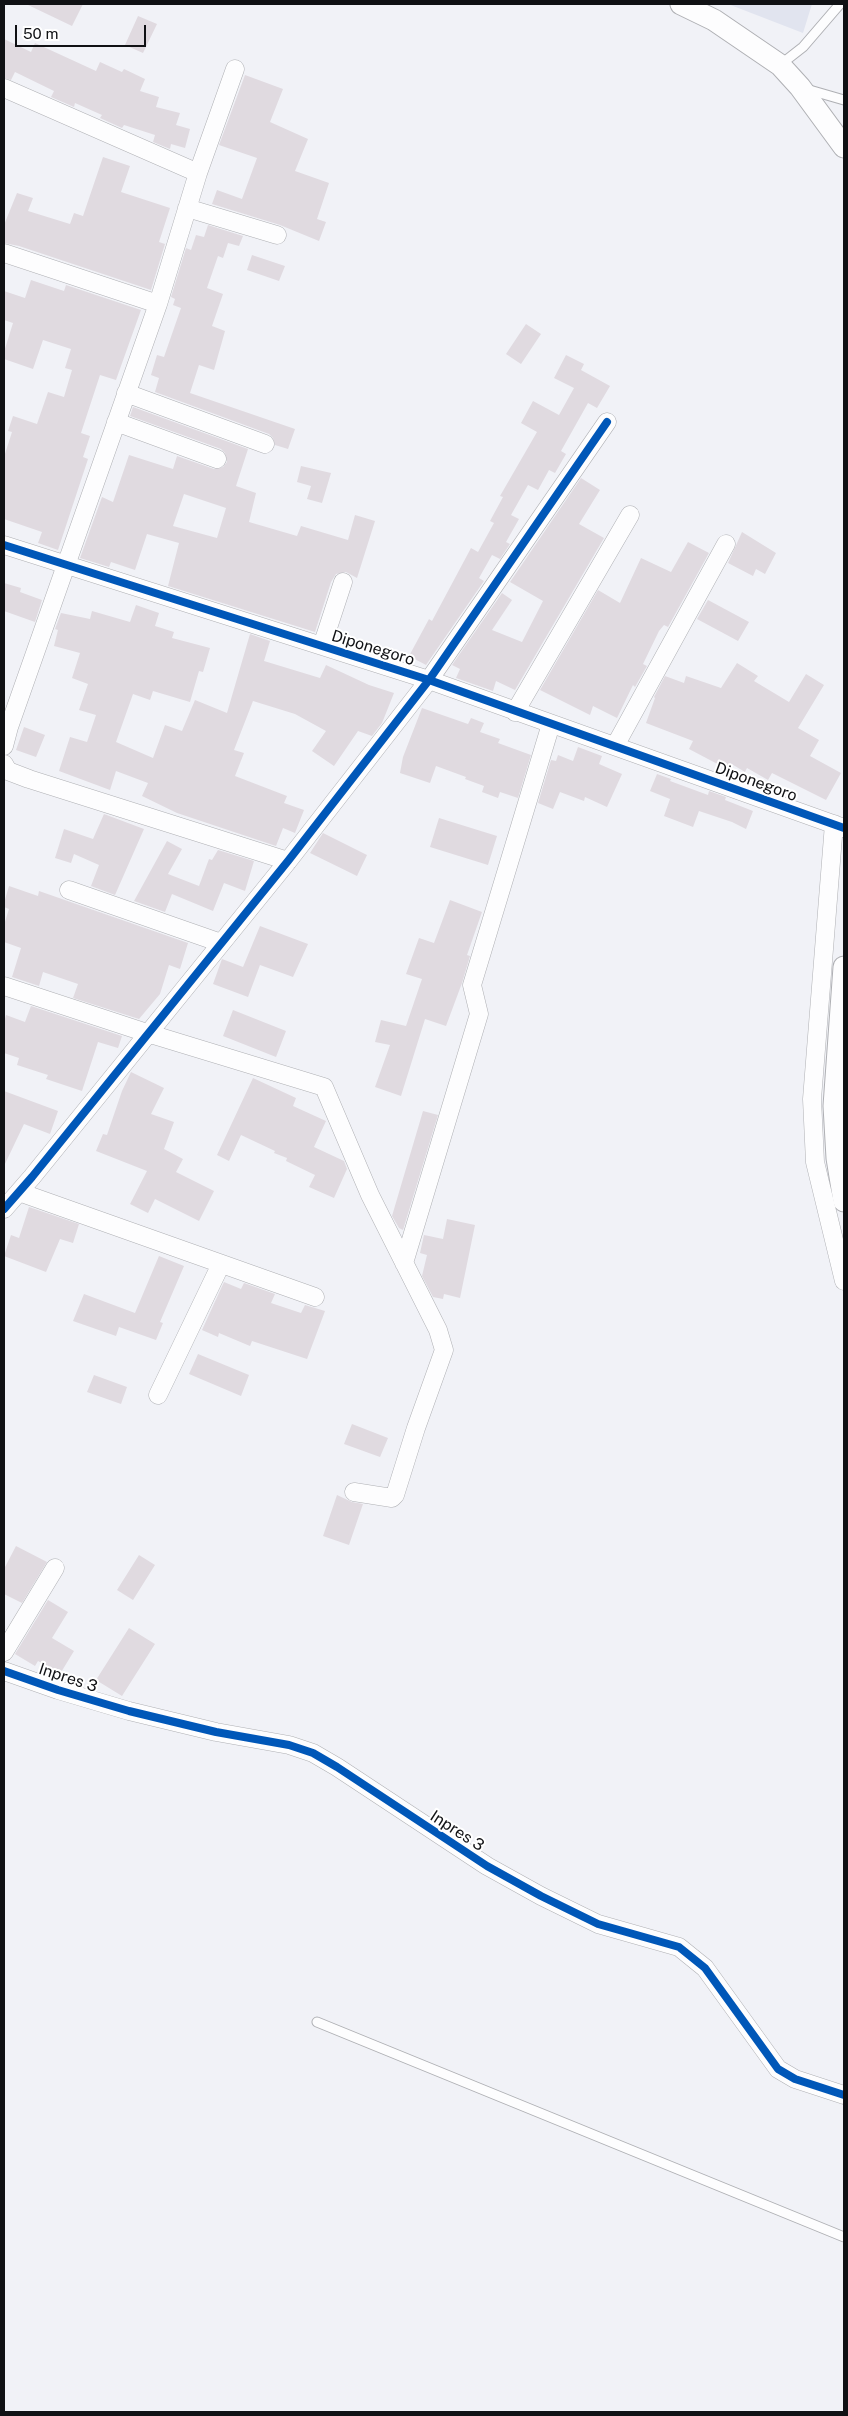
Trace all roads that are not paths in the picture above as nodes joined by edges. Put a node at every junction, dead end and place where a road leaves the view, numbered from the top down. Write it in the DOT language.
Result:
graph roads {
  1 [pos="681,4"];
  2 [pos="840,4"];
  3 [pos="780,65"];
  4 [pos="235,69"];
  5 [pos="800,87"];
  6 [pos="4,88"];
  7 [pos="844,100"];
  8 [pos="844,147"];
  9 [pos="198,173"];
  10 [pos="187,208"];
  11 [pos="277,234"];
  12 [pos="4,253"];
  13 [pos="158,304"];
  14 [pos="126,393"];
  15 [pos="116,422"];
  16 [pos="607,422"];
  17 [pos="265,444"];
  18 [pos="216,459"];
  19 [pos="630,515"];
  20 [pos="726,544"];
  21 [pos="4,545"];
  22 [pos="66,565"];
  23 [pos="344,582"];
  24 [pos="322,646"];
  25 [pos="429,680"];
  26 [pos="515,712"];
  27 [pos="551,724"];
  28 [pos="4,746"];
  29 [pos="615,746"];
  30 [pos="4,764"];
  31 [pos="839,826"];
  32 [pos="288,861"];
  33 [pos="69,890"];
  34 [pos="221,943"];
  35 [pos="844,967"];
  36 [pos="4,986"];
  37 [pos="146,1033"];
  38 [pos="841,1158"];
  39 [pos="19,1192"];
  40 [pos="844,1201"];
  41 [pos="4,1209"];
  42 [pos="404,1263"];
  43 [pos="221,1264"];
  44 [pos="844,1281"];
  45 [pos="315,1297"];
  46 [pos="158,1395"];
  47 [pos="354,1492"];
  48 [pos="55,1568"];
  49 [pos="4,1652"];
  50 [pos="4,1671"];
  51 [pos="317,2022"];
  52 [pos="844,2095"];
  53 [pos="844,2237"];
  1 -- 3 [label="street"];
  2 -- 3 [label="lane"];
  3 -- 5 [label="street"];
  4 -- 9 [label="street"];
  5 -- 7 [label="lane"];
  5 -- 8 [label="street"];
  6 -- 9 [label="street"];
  9 -- 10 [label="street"];
  10 -- 11 [label="street"];
  10 -- 13 [label="street"];
  12 -- 13 [label="street"];
  13 -- 14 [label="street"];
  14 -- 15 [label="street"];
  14 -- 17 [label="street"];
  15 -- 18 [label="street"];
  15 -- 22 [label="street"];
  16 -- 25 [label="street"];
  19 -- 26 [label="street"];
  20 -- 29 [label="street"];
  21 -- 22 [label="street, Diponegoro"];
  22 -- 24 [label="street, Diponegoro"];
  22 -- 28 [label="street"];
  23 -- 24 [label="street"];
  24 -- 25 [label="street, Diponegoro"];
  25 -- 26 [label="street, Diponegoro"];
  25 -- 32 [label="street"];
  26 -- 27 [label="street, Diponegoro"];
  27 -- 29 [label="street, Diponegoro"];
  27 -- 42 [label="street"];
  29 -- 31 [label="street, Diponegoro"];
  30 -- 32 [label="street"];
  31 -- 44 [label="street"];
  32 -- 34 [label="street"];
  33 -- 34 [label="street"];
  34 -- 37 [label="street"];
  35 -- 38 [label="street"];
  36 -- 37 [label="street"];
  37 -- 39 [label="street"];
  37 -- 42 [label="street"];
  38 -- 40 [label="street"];
  39 -- 41 [label="street"];
  39 -- 43 [label="street"];
  42 -- 47 [label="street"];
  43 -- 45 [label="street"];
  43 -- 46 [label="street"];
  48 -- 49 [label="street"];
  50 -- 52 [label="street, Inpres 3"];
  51 -- 53 [label="lane"];
}
